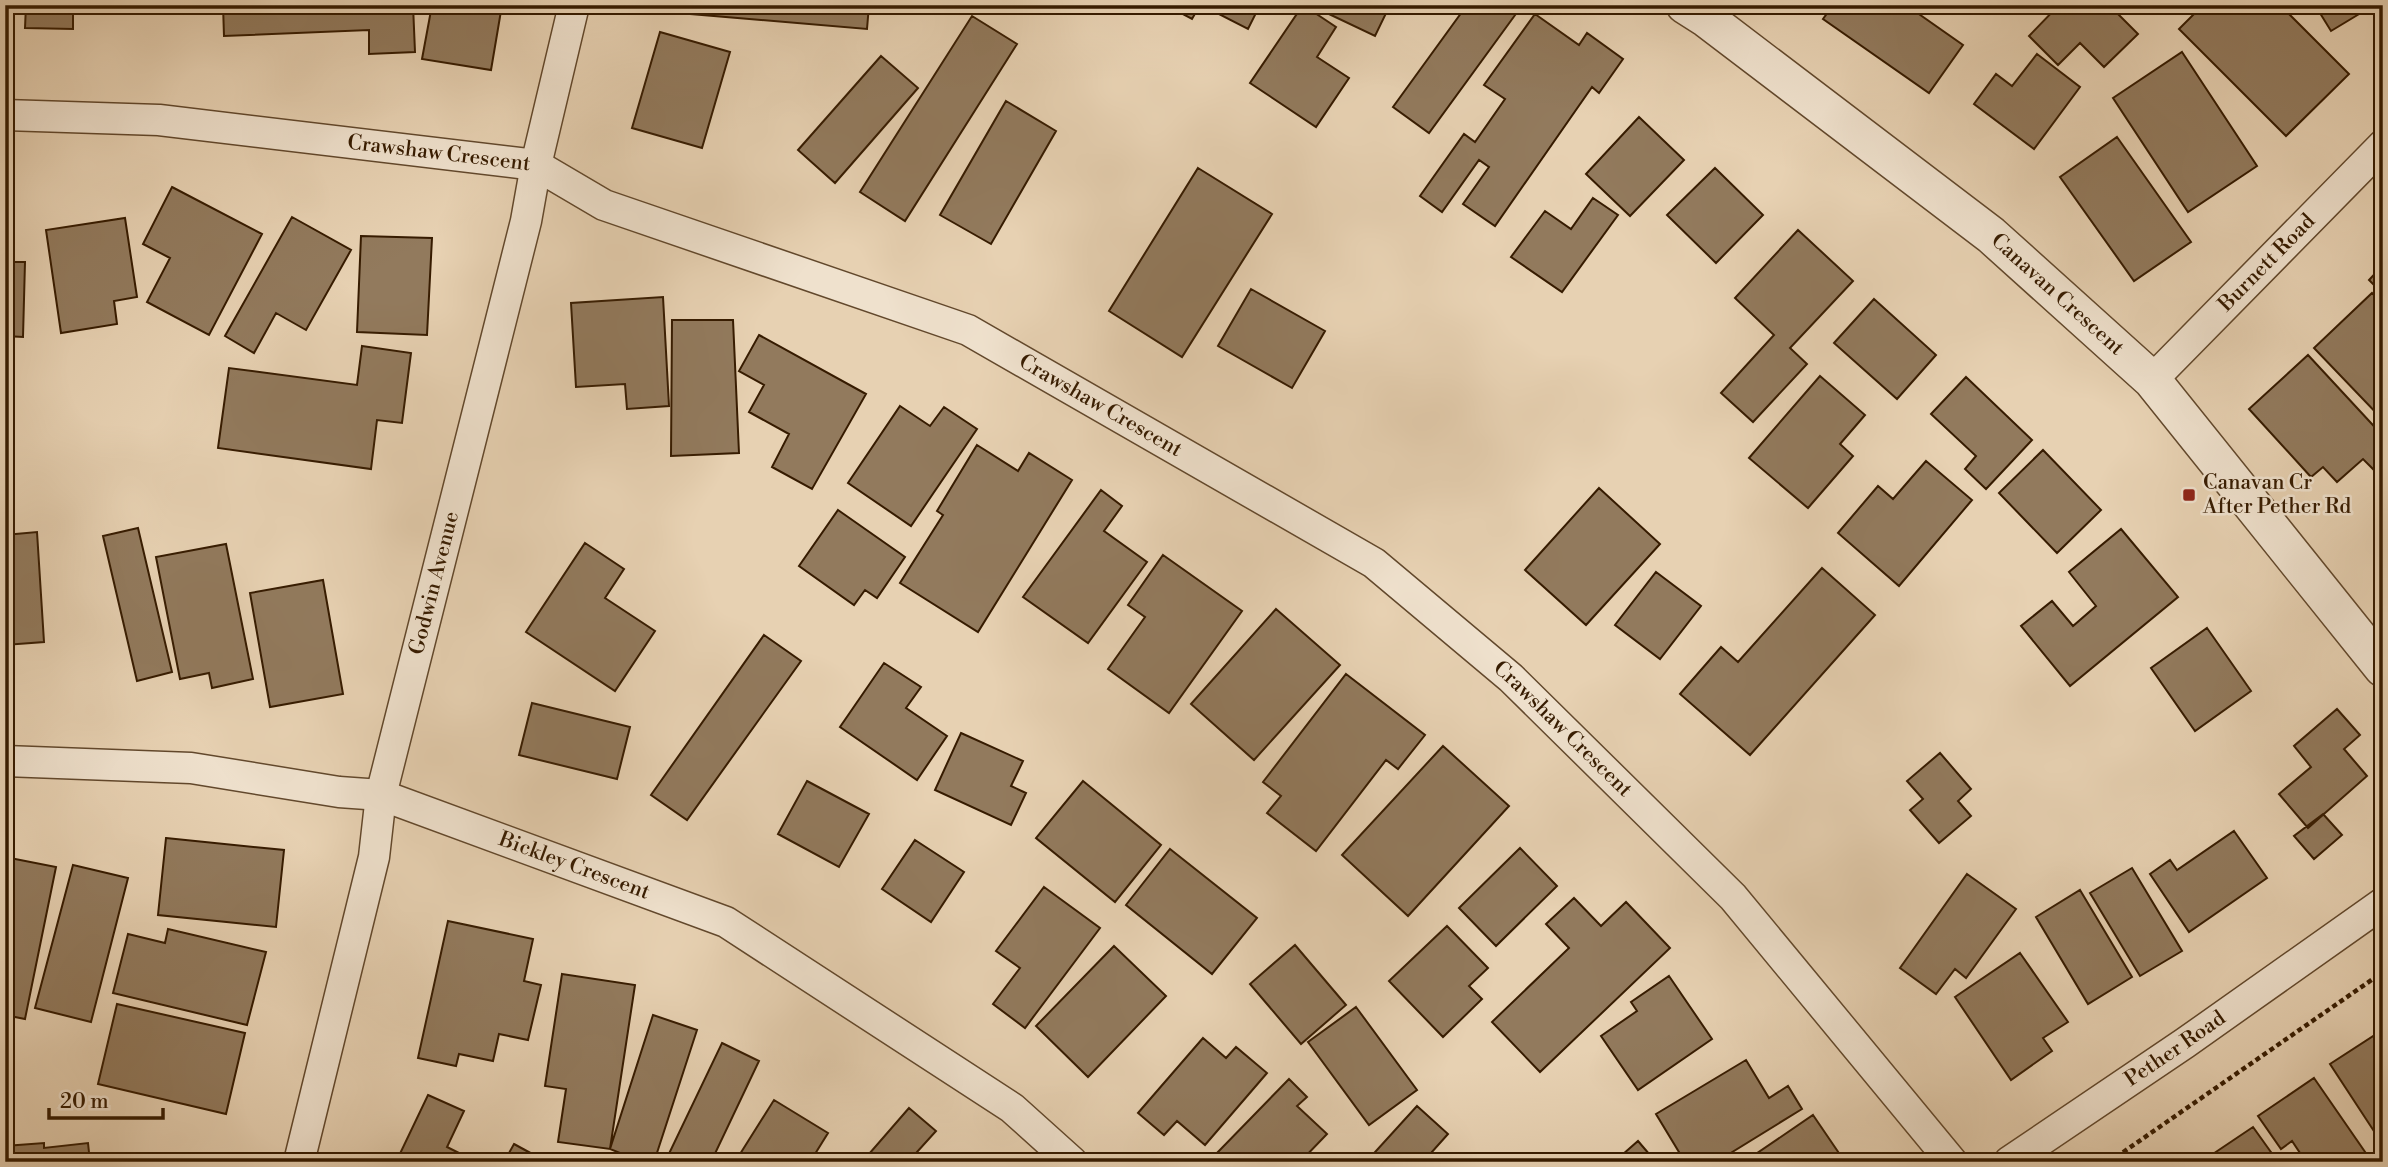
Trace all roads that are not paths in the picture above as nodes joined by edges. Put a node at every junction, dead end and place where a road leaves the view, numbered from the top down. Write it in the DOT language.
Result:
graph roads {
  1 [pos="574,5"];
  2 [pos="1703,10"];
  3 [pos="5,115"];
  4 [pos="2383,145"];
  5 [pos="536,165"];
  6 [pos="2152,380"];
  7 [pos="2379,659"];
  8 [pos="5,761"];
  9 [pos="381,794"];
  10 [pos="2383,902"];
  11 [pos="2383,918"];
  12 [pos="2339,934"];
  13 [pos="299,1162"];
  14 [pos="1072,1162"];
  15 [pos="1951,1162"];
  16 [pos="2009,1162"];
  1 -- 5 [label="street, Godwin Avenue"];
  2 -- 6 [label="street, Canavan Crescent"];
  3 -- 5 [label="street, Crawshaw Crescent"];
  4 -- 6 [label="street, Burnett Road"];
  5 -- 9 [label="street, Godwin Avenue"];
  5 -- 15 [label="street, Crawshaw Crescent"];
  6 -- 7 [label="street, Canavan Crescent"];
  8 -- 9 [label="street, Bickley Crescent"];
  9 -- 13 [label="street, Godwin Avenue"];
  9 -- 14 [label="street, Bickley Crescent"];
  10 -- 12 [label="street, Pether Road"];
  11 -- 12 [label="street, Pether Road"];
  12 -- 16 [label="street, Pether Road"];
}
